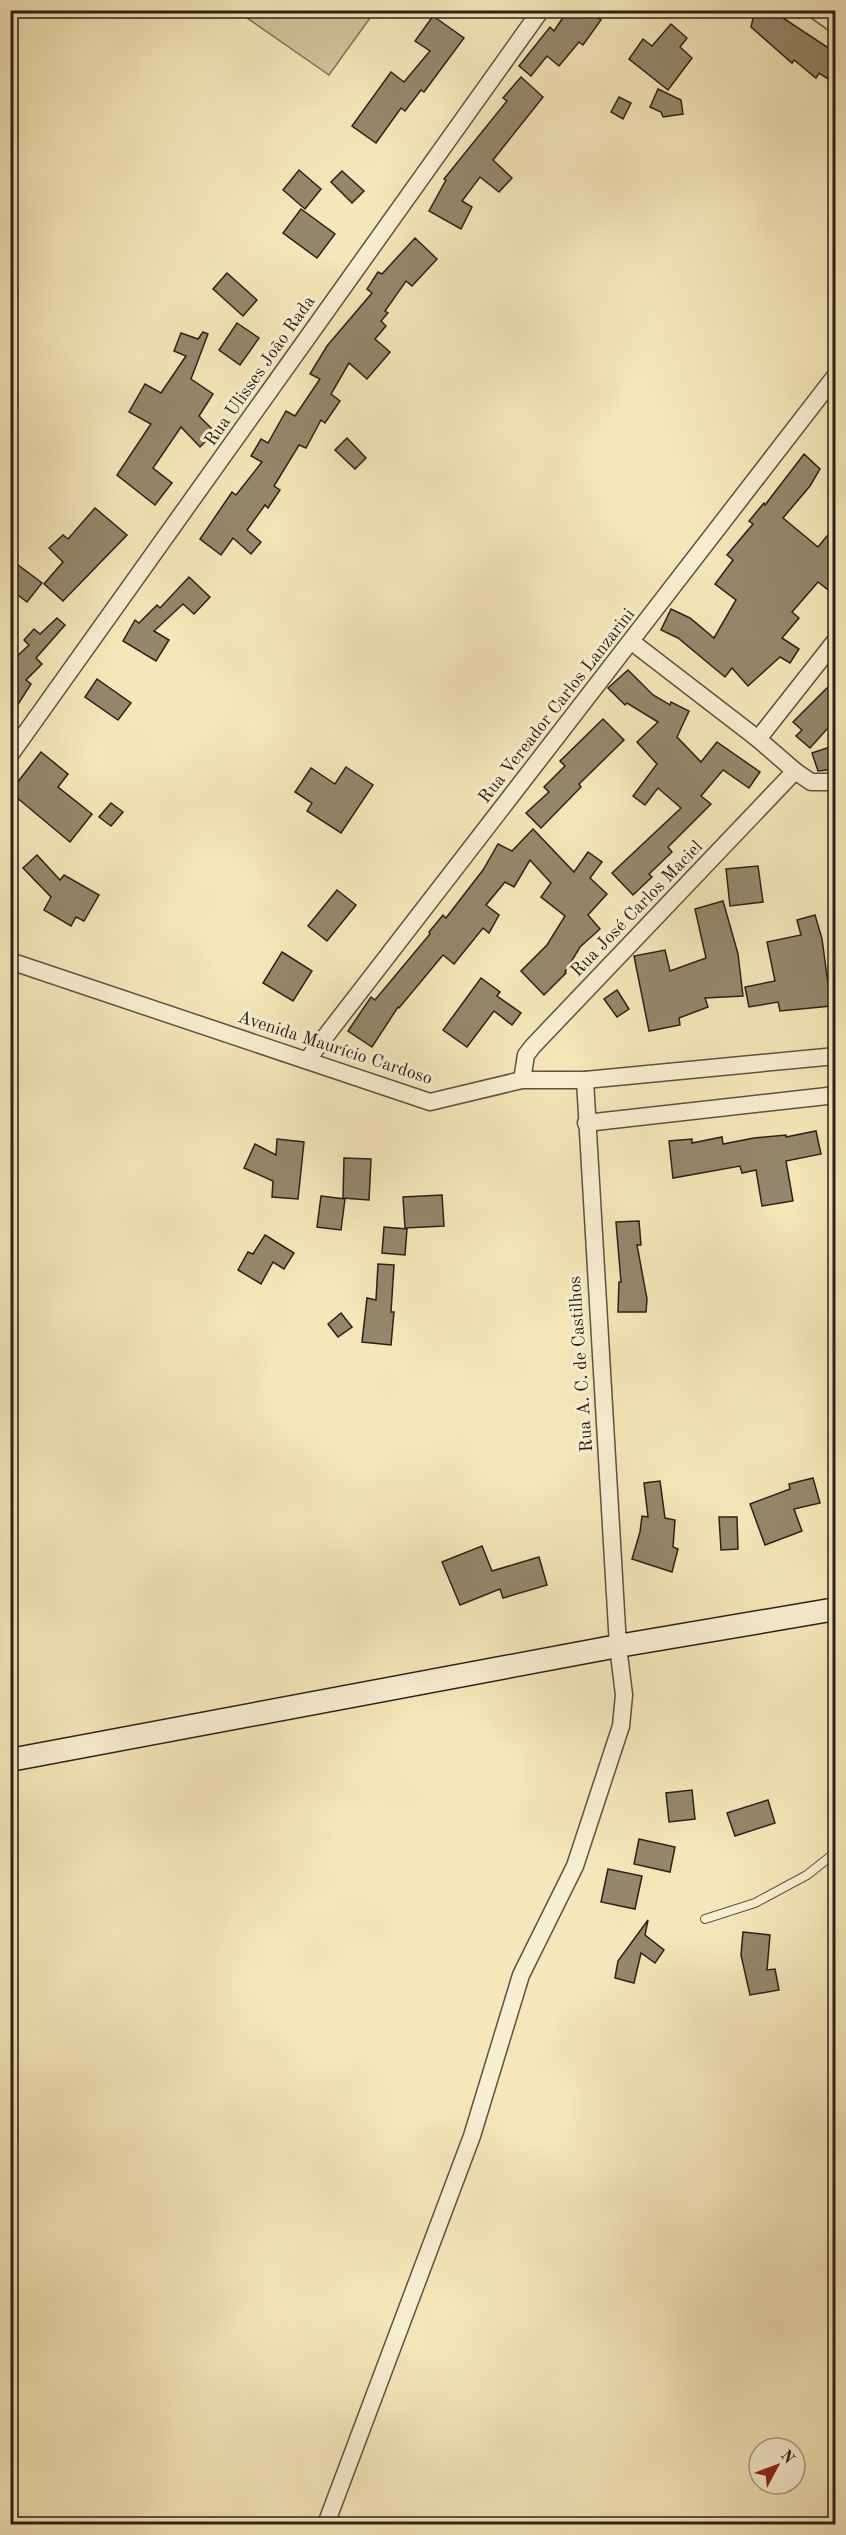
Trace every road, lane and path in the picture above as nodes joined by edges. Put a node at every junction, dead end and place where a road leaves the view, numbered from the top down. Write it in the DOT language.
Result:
graph roads {
  1 [pos="541,10"];
  2 [pos="816,10"];
  3 [pos="836,25"];
  4 [pos="836,375"];
  5 [pos="836,640"];
  6 [pos="632,642"];
  7 [pos="758,739"];
  8 [pos="10,755"];
  9 [pos="795,771"];
  10 [pos="836,782"];
  11 [pos="10,961"];
  12 [pos="836,1056"];
  13 [pos="308,1059"];
  14 [pos="522,1080"];
  15 [pos="585,1080"];
  16 [pos="836,1095"];
  17 [pos="586,1123"];
  18 [pos="836,1609"];
  19 [pos="618,1647"];
  20 [pos="10,1760"];
  21 [pos="836,1852"];
  22 [pos="705,1919"];
  23 [pos="326,2524"];
  1 -- 8 [label="street, Rua Ulisses João Rada"];
  2 -- 3 [label="street"];
  4 -- 6 [label="street, Rua Vereador Carlos Lanzarini"];
  5 -- 7 [label="street"];
  6 -- 7 [label="street"];
  6 -- 13 [label="street, Rua Vereador Carlos Lanzarini"];
  7 -- 9 [label="street"];
  9 -- 10 [label="street"];
  9 -- 14 [label="street, Rua José Carlos Maciel"];
  11 -- 13 [label="street, Avenida Maurício Cardoso"];
  12 -- 15 [label="street, Avenida Maurício Cardoso"];
  13 -- 14 [label="street, Avenida Maurício Cardoso"];
  14 -- 15 [label="street, Avenida Maurício Cardoso"];
  15 -- 17 [label="street, Rua A. C. de Castilhos"];
  16 -- 17 [label="street"];
  17 -- 19 [label="street, Rua A. C. de Castilhos"];
  18 -- 19 [label="main road"];
  19 -- 20 [label="main road"];
  19 -- 23 [label="street, Rua A. C. de Castilhos"];
  21 -- 22 [label="lane"];
}
